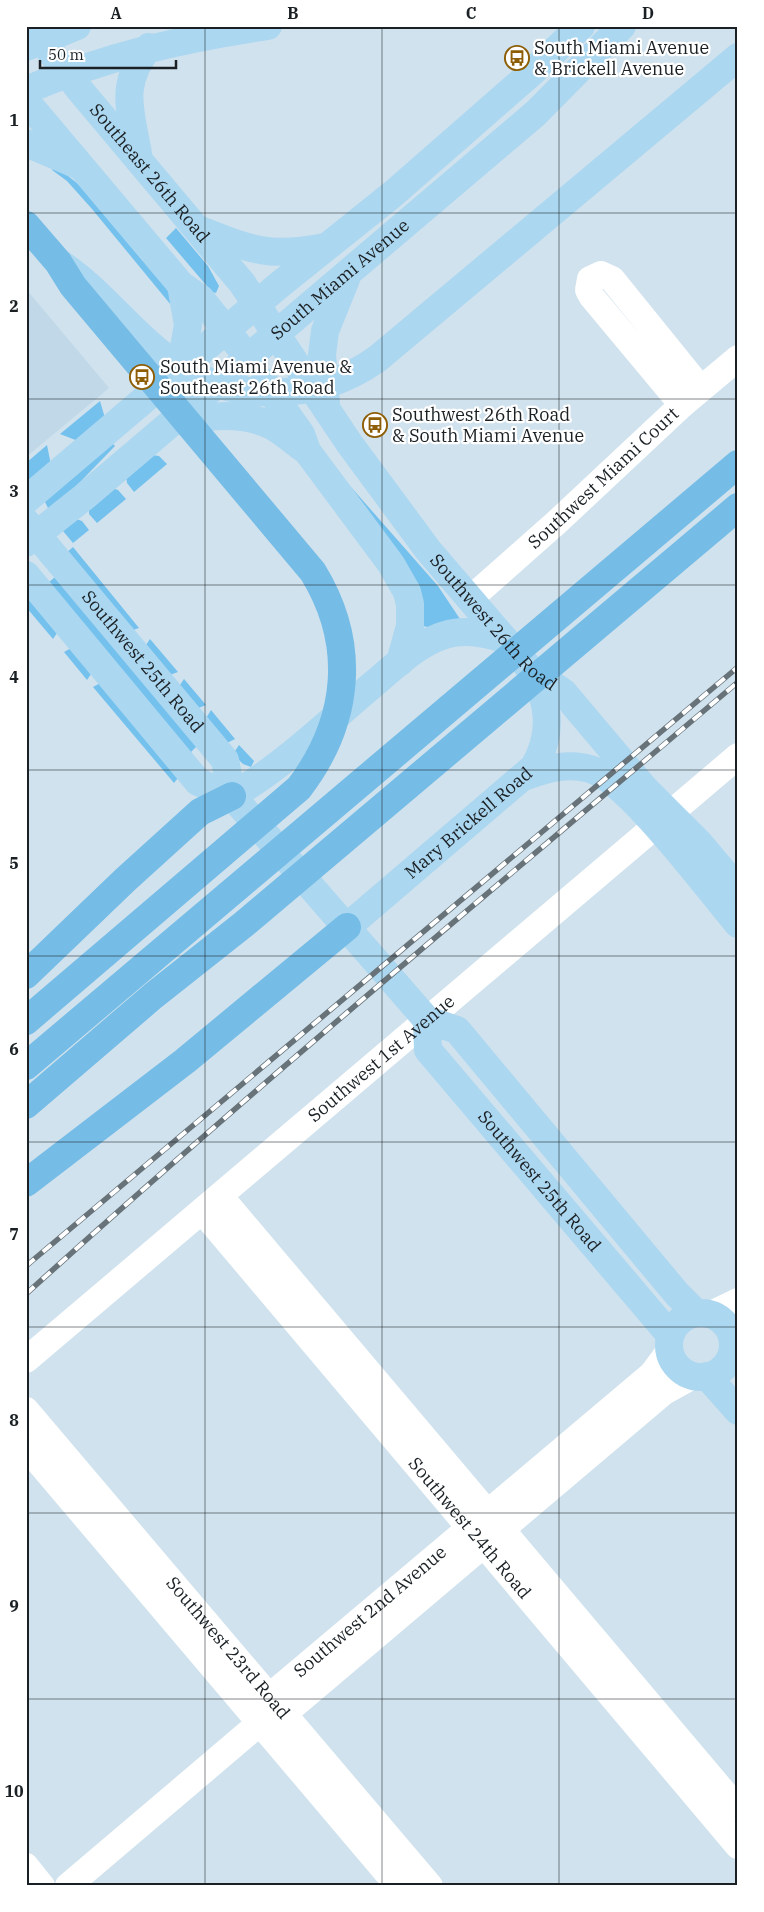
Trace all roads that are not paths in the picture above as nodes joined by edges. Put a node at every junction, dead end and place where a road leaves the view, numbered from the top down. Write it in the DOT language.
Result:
graph roads {
  1 [pos="78,26"];
  2 [pos="268,26"];
  3 [pos="622,26"];
  4 [pos="574,29"];
  5 [pos="33,38"];
  6 [pos="149,48"];
  7 [pos="738,56"];
  8 [pos="66,73"];
  9 [pos="26,90"];
  10 [pos="26,101"];
  11 [pos="26,143"];
  12 [pos="140,161"];
  13 [pos="83,168"];
  14 [pos="26,225"];
  15 [pos="196,229"];
  16 [pos="330,246"];
  17 [pos="58,262"];
  18 [pos="350,271"];
  19 [pos="181,285"];
  20 [pos="257,306"];
  21 [pos="226,331"];
  22 [pos="276,334"];
  23 [pos="248,358"];
  24 [pos="738,358"];
  25 [pos="180,369"];
  26 [pos="326,409"];
  27 [pos="172,422"];
  28 [pos="307,452"];
  29 [pos="738,464"];
  30 [pos="26,500"];
  31 [pos="738,507"];
  32 [pos="30,533"];
  33 [pos="26,575"];
  34 [pos="470,599"];
  35 [pos="501,638"];
  36 [pos="400,662"];
  37 [pos="530,669"];
  38 [pos="738,756"];
  39 [pos="526,776"];
  40 [pos="232,796"];
  41 [pos="663,820"];
  42 [pos="738,889"];
  43 [pos="738,924"];
  44 [pos="347,926"];
  45 [pos="26,975"];
  46 [pos="427,1020"];
  47 [pos="26,1021"];
  48 [pos="26,1066"];
  49 [pos="26,1105"];
  50 [pos="26,1183"];
  51 [pos="211,1204"];
  52 [pos="738,1301"];
  53 [pos="704,1314"];
  54 [pos="669,1343"];
  55 [pos="735,1349"];
  56 [pos="26,1360"];
  57 [pos="700,1376"];
  58 [pos="26,1410"];
  59 [pos="738,1410"];
  60 [pos="26,1447"];
  61 [pos="485,1529"];
  62 [pos="278,1704"];
  63 [pos="261,1722"];
  64 [pos="738,1809"];
  65 [pos="738,1846"];
  66 [pos="26,1866"];
  67 [pos="42,1886"];
  68 [pos="68,1886"];
  69 [pos="398,1886"];
  70 [pos="430,1886"];
  1 -- 5 [label="main road"];
  2 -- 6 [label="main road"];
  3 -- 18 [label="main road, South Miami Avenue"];
  4 -- 16 [label="main road, South Miami Avenue"];
  5 -- 8 [label="main road, Southeast 26th Road"];
  6 -- 8 [label="main road"];
  6 -- 12 [label="main road"];
  7 -- 17 [label="main road"];
  8 -- 9 [label="main road"];
  8 -- 12 [label="main road, Southeast 26th Road"];
  10 -- 13 [label="main road"];
  11 -- 13 [label="main road"];
  12 -- 15 [label="main road, Southeast 26th Road"];
  13 -- 19 [label="main road"];
  14 -- 17 [label="highway"];
  15 -- 16 [label="main road"];
  15 -- 20 [label="main road, Southeast 26th Road"];
  16 -- 20 [label="main road, South Miami Avenue"];
  17 -- 47 [label="highway"];
  18 -- 22 [label="main road, South Miami Avenue"];
  18 -- 26 [label="main road"];
  19 -- 21 [label="main road"];
  19 -- 25 [label="main road"];
  20 -- 21 [label="main road, South Miami Avenue"];
  20 -- 22 [label="main road, Southeast 26th Road"];
  21 -- 23 [label="main road"];
  21 -- 25 [label="main road, South Miami Avenue"];
  22 -- 23 [label="main road, South Miami Avenue"];
  22 -- 26 [label="main road, Southwest 26th Road"];
  23 -- 27 [label="main road, South Miami Avenue"];
  23 -- 28 [label="main road"];
  24 -- 34 [label="street, Southwest Miami Court"];
  25 -- 30 [label="main road, South Miami Avenue"];
  26 -- 34 [label="main road, Southwest 26th Road"];
  27 -- 28 [label="main road"];
  27 -- 32 [label="main road, South Miami Avenue"];
  28 -- 36 [label="main road"];
  29 -- 48 [label="highway"];
  31 -- 49 [label="highway"];
  32 -- 40 [label="main road, Southwest 25th Road"];
  33 -- 40 [label="main road, Southwest 25th Road"];
  34 -- 35 [label="main road, Southwest 26th Road"];
  35 -- 36 [label="main road"];
  35 -- 37 [label="main road, Southwest 26th Road"];
  36 -- 40 [label="main road"];
  37 -- 39 [label="main road, Mary Brickell Road"];
  37 -- 41 [label="main road, Southwest 26th Road"];
  38 -- 41 [label="street, Southwest 1st Avenue"];
  39 -- 41 [label="main road, Southwest 26th Road"];
  39 -- 44 [label="main road, Mary Brickell Road"];
  40 -- 44 [label="main road, Southwest 25th Road"];
  40 -- 45 [label="highway"];
  41 -- 42 [label="main road, Southwest 26th Road"];
  41 -- 43 [label="main road, Southwest 26th Road"];
  41 -- 46 [label="street, Southwest 1st Avenue"];
  44 -- 46 [label="main road, Southwest 25th Road"];
  44 -- 50 [label="highway"];
  46 -- 51 [label="street, Southwest 1st Avenue"];
  46 -- 53 [label="main road, Southwest 25th Road"];
  46 -- 54 [label="main road, Southwest 25th Road"];
  51 -- 56 [label="street, Southwest 1st Avenue"];
  51 -- 61 [label="street, Southwest 24th Road"];
  52 -- 53 [label="street"];
  53 -- 54 [label="main road"];
  53 -- 55 [label="main road"];
  54 -- 57 [label="main road"];
  54 -- 61 [label="street, Southwest 2nd Avenue"];
  55 -- 57 [label="main road"];
  57 -- 59 [label="main road"];
  57 -- 61 [label="street, Southwest 2nd Avenue"];
  58 -- 62 [label="street, Southwest 23rd Road"];
  60 -- 63 [label="street, Southwest 23rd Road"];
  61 -- 62 [label="street, Southwest 2nd Avenue"];
  61 -- 64 [label="street, Southwest 24th Road"];
  61 -- 65 [label="street, Southwest 24th Road"];
  62 -- 63 [label="street, Southwest 2nd Avenue"];
  62 -- 70 [label="street, Southwest 23rd Road"];
  63 -- 68 [label="street, Southwest 2nd Avenue"];
  63 -- 69 [label="street, Southwest 23rd Road"];
  66 -- 67 [label="street"];
}
